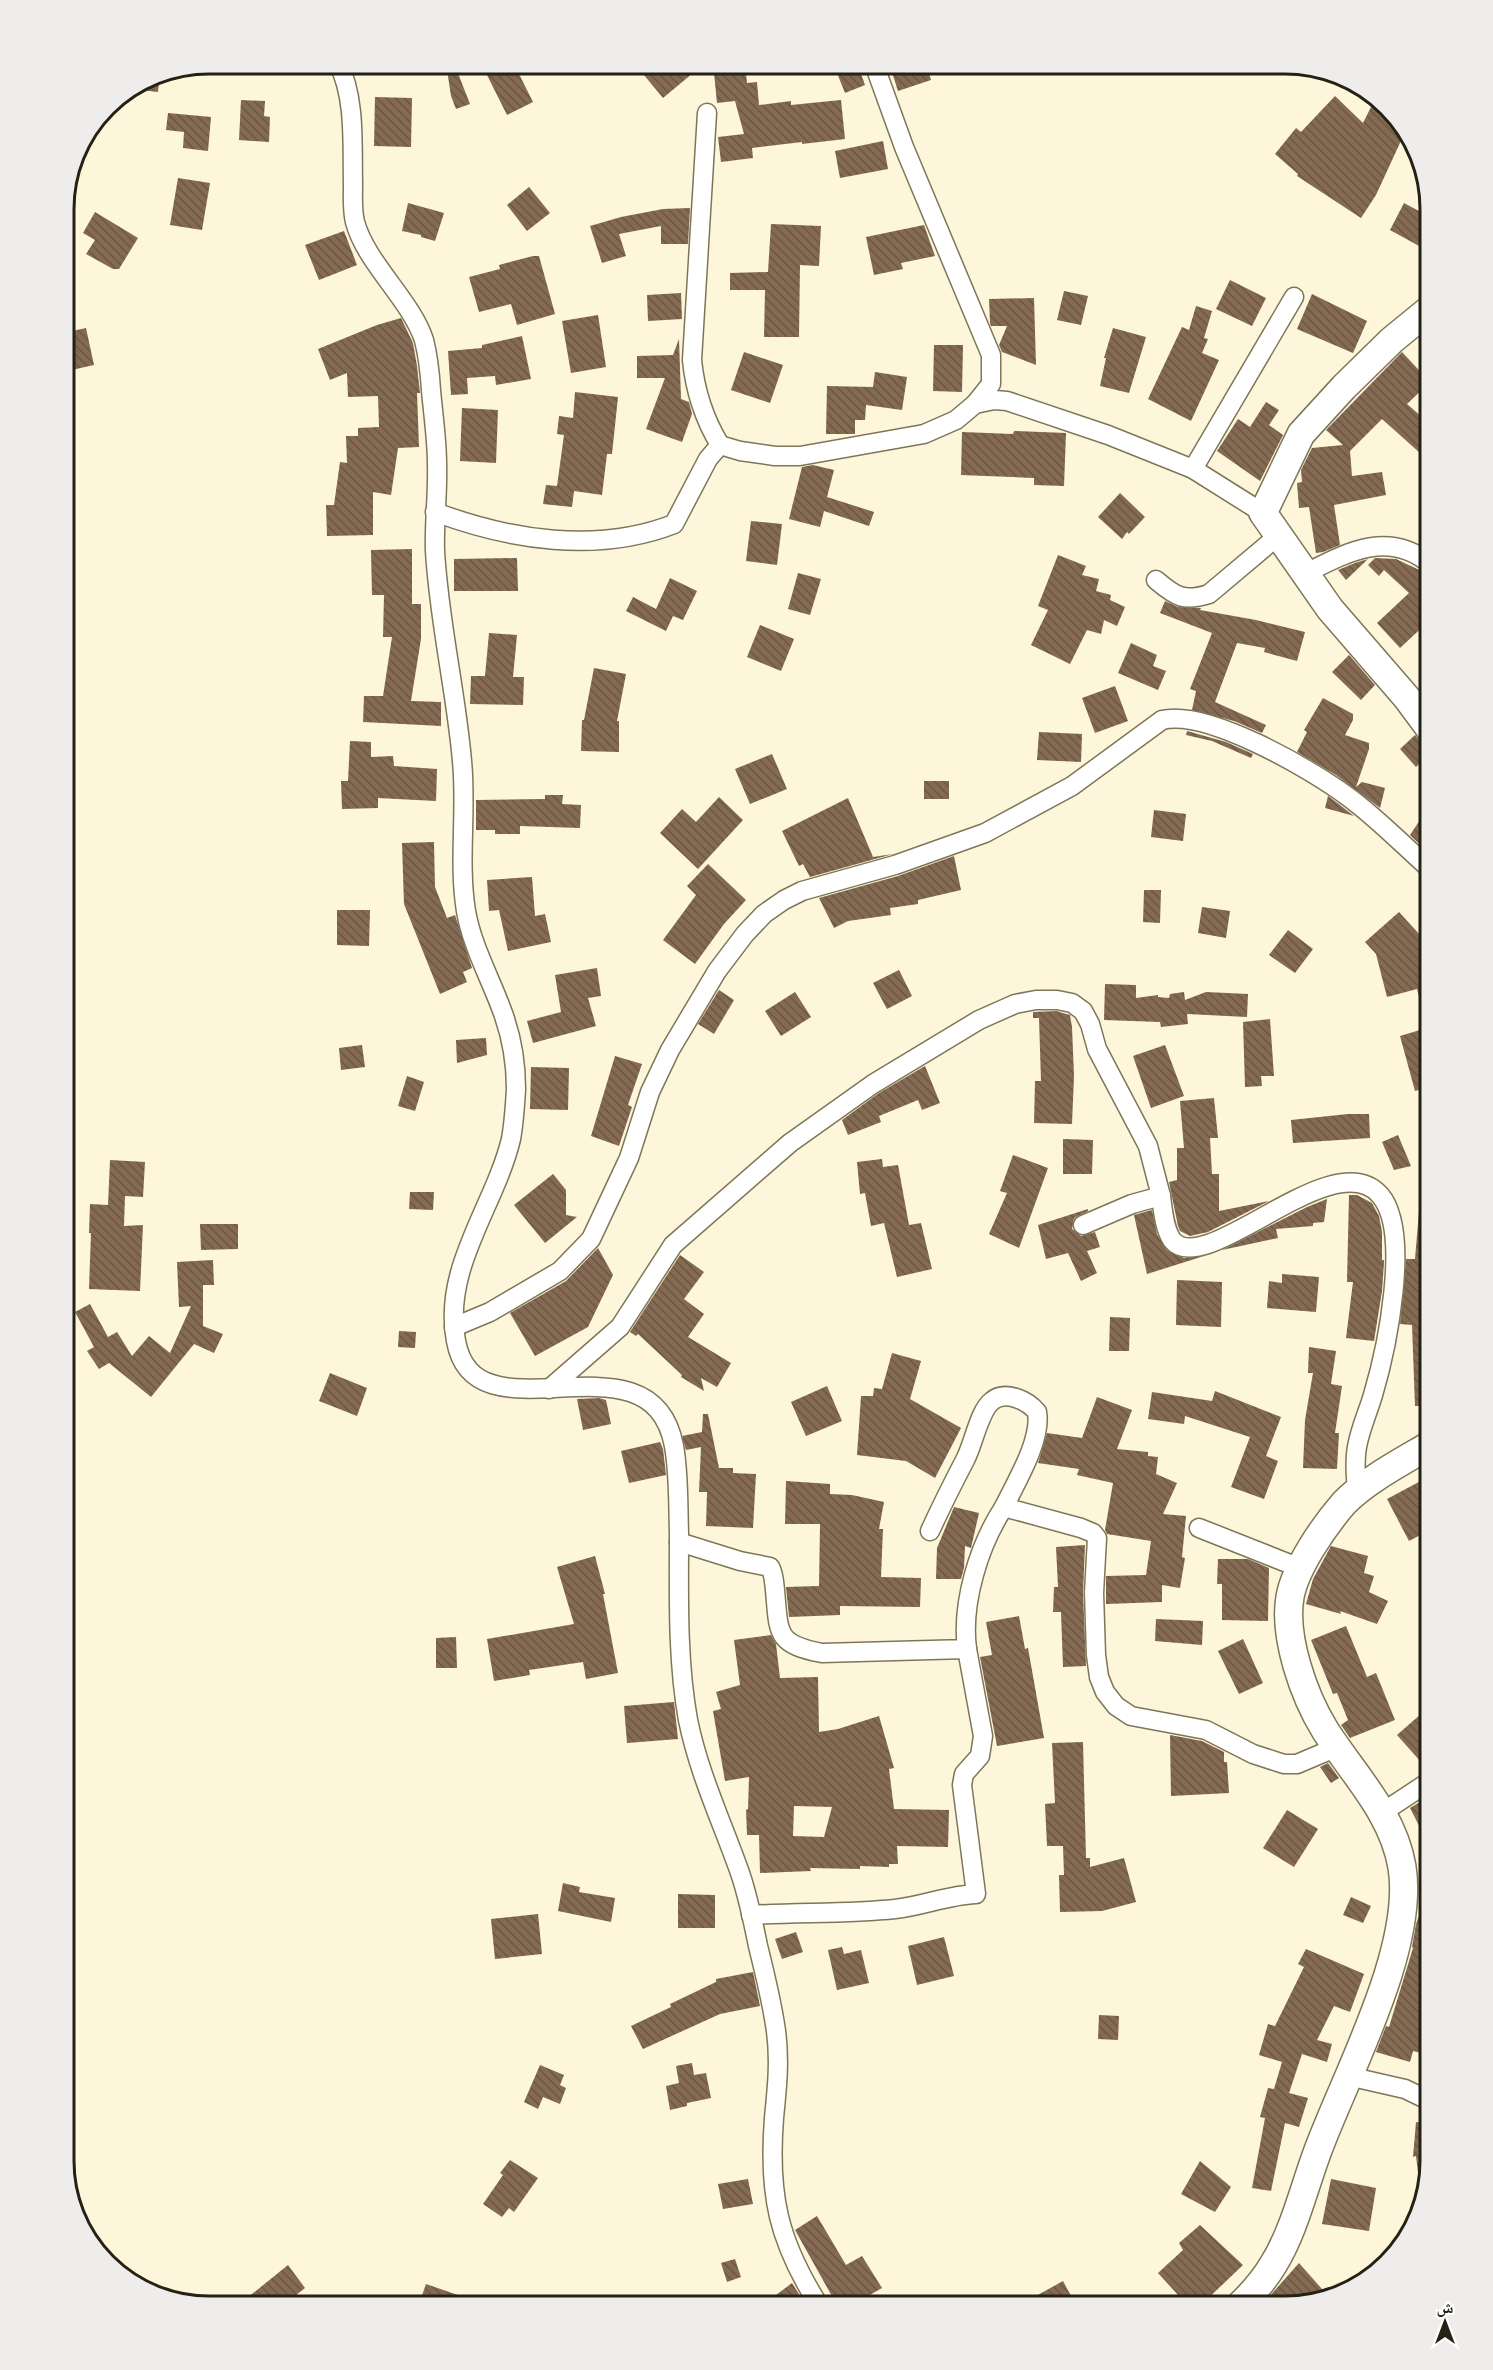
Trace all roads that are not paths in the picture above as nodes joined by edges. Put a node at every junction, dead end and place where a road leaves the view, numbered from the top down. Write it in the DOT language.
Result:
graph roads {
  1 [pos="344,74"];
  2 [pos="878,74"];
  3 [pos="707,112"];
  4 [pos="1294,297"];
  5 [pos="1420,317"];
  6 [pos="975,404"];
  7 [pos="720,445"];
  8 [pos="1193,469"];
  9 [pos="435,512"];
  10 [pos="1263,513"];
  11 [pos="1279,535"];
  12 [pos="1420,556"];
  13 [pos="1304,574"];
  14 [pos="1156,580"];
  15 [pos="1420,716"];
  16 [pos="1420,860"];
  17 [pos="1161,1196"];
  18 [pos="1083,1225"];
  19 [pos="454,1327"];
  20 [pos="549,1389"];
  21 [pos="1420,1451"];
  22 [pos="1358,1492"];
  23 [pos="1004,1507"];
  24 [pos="1199,1528"];
  25 [pos="930,1531"];
  26 [pos="679,1542"];
  27 [pos="1300,1568"];
  28 [pos="967,1649"];
  29 [pos="1337,1747"];
  30 [pos="1420,1788"];
  31 [pos="1383,1812"];
  32 [pos="751,1915"];
  33 [pos="1348,2076"];
  34 [pos="1420,2096"];
  35 [pos="814,2296"];
  36 [pos="1253,2296"];
  1 -- 9 [label="street"];
  2 -- 6 [label="street"];
  3 -- 7 [label="street"];
  4 -- 8 [label="street"];
  5 -- 10 [label="street"];
  6 -- 7 [label="street"];
  6 -- 8 [label="street"];
  7 -- 9 [label="street"];
  8 -- 10 [label="street"];
  9 -- 19 [label="street"];
  10 -- 11 [label="street"];
  11 -- 13 [label="street"];
  11 -- 14 [label="street"];
  12 -- 13 [label="street"];
  13 -- 15 [label="street"];
  16 -- 19 [label="street"];
  17 -- 18 [label="street"];
  17 -- 20 [label="street"];
  17 -- 22 [label="street"];
  19 -- 20 [label="street"];
  20 -- 26 [label="street"];
  21 -- 22 [label="street"];
  22 -- 27 [label="street"];
  23 -- 25 [label="street"];
  23 -- 28 [label="street"];
  23 -- 29 [label="street"];
  24 -- 27 [label="street"];
  26 -- 28 [label="street"];
  26 -- 32 [label="street"];
  27 -- 29 [label="street"];
  28 -- 32 [label="street"];
  29 -- 31 [label="street"];
  30 -- 31 [label="street"];
  31 -- 33 [label="street"];
  32 -- 35 [label="street"];
  33 -- 34 [label="street"];
  33 -- 36 [label="street"];
}
